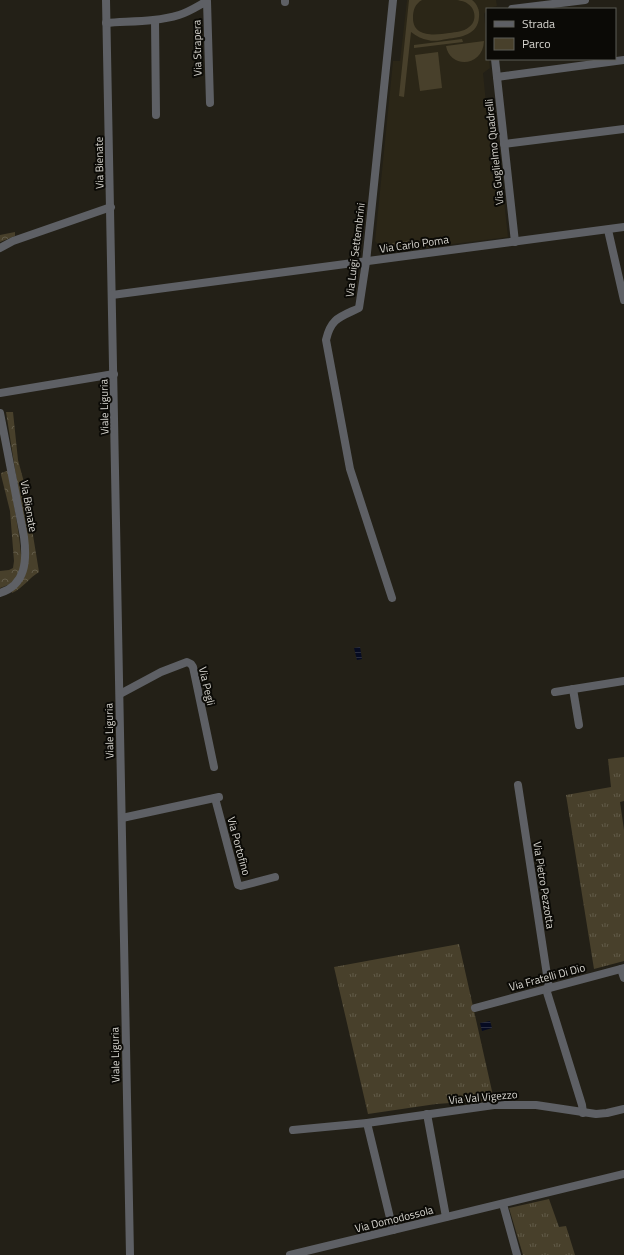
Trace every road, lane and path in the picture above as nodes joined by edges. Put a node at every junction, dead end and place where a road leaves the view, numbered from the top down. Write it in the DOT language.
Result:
graph roads {
  1 [pos="106,0"];
  2 [pos="393,0"];
  3 [pos="584,0"];
  4 [pos="520,8"];
  5 [pos="155,20"];
  6 [pos="106,23"];
  7 [pos="495,60"];
  8 [pos="624,60"];
  9 [pos="497,77"];
  10 [pos="210,103"];
  11 [pos="156,115"];
  12 [pos="624,129"];
  13 [pos="504,144"];
  14 [pos="111,207"];
  15 [pos="624,228"];
  16 [pos="608,230"];
  17 [pos="515,242"];
  18 [pos="0,248"];
  19 [pos="366,262"];
  20 [pos="112,295"];
  21 [pos="624,300"];
  22 [pos="114,374"];
  23 [pos="0,393"];
  24 [pos="0,413"];
  25 [pos="0,593"];
  26 [pos="392,598"];
  27 [pos="624,681"];
  28 [pos="573,689"];
  29 [pos="555,692"];
  30 [pos="120,694"];
  31 [pos="579,725"];
  32 [pos="214,767"];
  33 [pos="518,785"];
  34 [pos="122,818"];
  35 [pos="275,878"];
  36 [pos="623,968"];
  37 [pos="624,978"];
  38 [pos="547,988"];
  39 [pos="475,1008"];
  40 [pos="624,1109"];
  41 [pos="583,1113"];
  42 [pos="427,1114"];
  43 [pos="367,1123"];
  44 [pos="293,1130"];
  45 [pos="624,1174"];
  46 [pos="503,1204"];
  47 [pos="446,1217"];
  48 [pos="393,1230"];
  49 [pos="130,1255"];
  50 [pos="290,1255"];
  51 [pos="518,1255"];
  1 -- 6 [label="street, Via Bienate"];
  2 -- 19 [label="street, Via Luigi Settembrini"];
  3 -- 4 [label="street"];
  5 -- 6 [label="street, Via Strapera"];
  5 -- 10 [label="street, Via Strapera"];
  5 -- 11 [label="street"];
  6 -- 14 [label="street, Via Bienate"];
  7 -- 9 [label="street, Via Guglielmo Quadrelli"];
  8 -- 9 [label="street"];
  9 -- 13 [label="street, Via Guglielmo Quadrelli"];
  12 -- 13 [label="street"];
  13 -- 17 [label="street, Via Guglielmo Quadrelli"];
  14 -- 18 [label="street"];
  14 -- 20 [label="street, Viale Liguria"];
  15 -- 16 [label="street, Via Carlo Poma"];
  16 -- 17 [label="street, Via Carlo Poma"];
  16 -- 21 [label="street"];
  17 -- 19 [label="street, Via Carlo Poma"];
  19 -- 20 [label="street, Via Carlo Poma"];
  19 -- 26 [label="street, Via Luigi Settembrini"];
  20 -- 22 [label="street, Viale Liguria"];
  22 -- 23 [label="street"];
  22 -- 30 [label="street, Viale Liguria"];
  24 -- 25 [label="street, Via Bienate"];
  27 -- 28 [label="street"];
  28 -- 29 [label="street"];
  28 -- 31 [label="street"];
  30 -- 32 [label="street, Via Pegli"];
  30 -- 34 [label="street, Viale Liguria"];
  33 -- 38 [label="street, Via Pietro Pezzotta"];
  34 -- 35 [label="street, Via Portofino"];
  34 -- 49 [label="street, Viale Liguria"];
  36 -- 37 [label="street"];
  36 -- 38 [label="street, Via Fratelli Di Dio"];
  38 -- 39 [label="street, Via Fratelli Di Dio"];
  38 -- 41 [label="street, Via Pietro Pezzotta"];
  40 -- 41 [label="street, Via Val Vigezzo"];
  41 -- 42 [label="street, Via Val Vigezzo"];
  42 -- 43 [label="street, Via Val Vigezzo"];
  42 -- 47 [label="street"];
  43 -- 44 [label="street, Via Val Vigezzo"];
  43 -- 48 [label="street"];
  45 -- 46 [label="street, Via Domodossola"];
  46 -- 47 [label="street, Via Domodossola"];
  46 -- 51 [label="street"];
  47 -- 48 [label="street, Via Domodossola"];
  48 -- 50 [label="street, Via Domodossola"];
}
